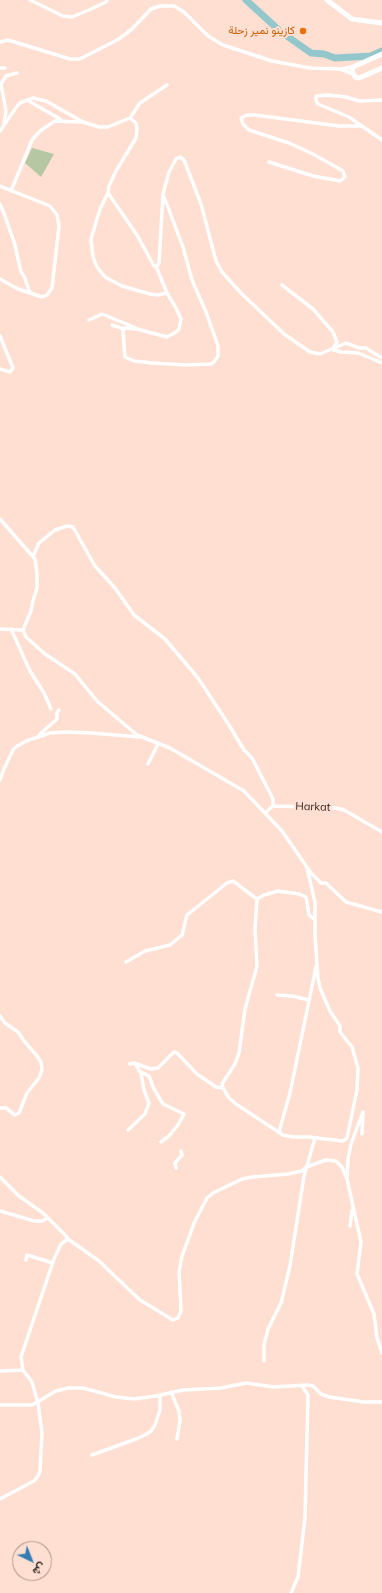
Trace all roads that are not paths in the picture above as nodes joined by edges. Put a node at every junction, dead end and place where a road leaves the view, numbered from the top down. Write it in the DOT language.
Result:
graph roads {
  1 [pos="30,0"];
  2 [pos="107,0"];
  3 [pos="327,0"];
  4 [pos="382,24"];
  5 [pos="0,42"];
  6 [pos="382,54"];
  7 [pos="353,67"];
  8 [pos="0,68"];
  9 [pos="5,68"];
  10 [pos="382,68"];
  11 [pos="340,69"];
  12 [pos="17,72"];
  13 [pos="353,74"];
  14 [pos="167,85"];
  15 [pos="27,100"];
  16 [pos="382,100"];
  17 [pos="130,118"];
  18 [pos="61,120"];
  19 [pos="83,122"];
  20 [pos="361,126"];
  21 [pos="3,127"];
  22 [pos="0,131"];
  23 [pos="382,140"];
  24 [pos="269,162"];
  25 [pos="0,186"];
  26 [pos="11,191"];
  27 [pos="108,193"];
  28 [pos="163,194"];
  29 [pos="0,204"];
  30 [pos="156,266"];
  31 [pos="0,279"];
  32 [pos="282,286"];
  33 [pos="30,293"];
  34 [pos="167,293"];
  35 [pos="89,320"];
  36 [pos="112,324"];
  37 [pos="124,329"];
  38 [pos="137,329"];
  39 [pos="0,336"];
  40 [pos="332,348"];
  41 [pos="382,358"];
  42 [pos="382,363"];
  43 [pos="0,369"];
  44 [pos="0,519"];
  45 [pos="33,556"];
  46 [pos="0,629"];
  47 [pos="11,629"];
  48 [pos="23,630"];
  49 [pos="51,709"];
  50 [pos="59,710"];
  51 [pos="39,737"];
  52 [pos="140,737"];
  53 [pos="158,744"];
  54 [pos="148,764"];
  55 [pos="0,780"];
  56 [pos="273,806"];
  57 [pos="265,813"];
  58 [pos="382,832"];
  59 [pos="306,865"];
  60 [pos="257,899"];
  61 [pos="382,912"];
  62 [pos="314,919"];
  63 [pos="126,962"];
  64 [pos="317,964"];
  65 [pos="277,995"];
  66 [pos="310,1000"];
  67 [pos="0,1016"];
  68 [pos="139,1071"];
  69 [pos="223,1088"];
  70 [pos="0,1108"];
  71 [pos="128,1130"];
  72 [pos="279,1132"];
  73 [pos="362,1134"];
  74 [pos="315,1138"];
  75 [pos="161,1142"];
  76 [pos="181,1151"];
  77 [pos="306,1167"];
  78 [pos="176,1168"];
  79 [pos="0,1177"];
  80 [pos="347,1181"];
  81 [pos="352,1205"];
  82 [pos="0,1210"];
  83 [pos="48,1218"];
  84 [pos="350,1226"];
  85 [pos="68,1239"];
  86 [pos="26,1260"];
  87 [pos="54,1263"];
  88 [pos="382,1353"];
  89 [pos="264,1361"];
  90 [pos="23,1370"];
  91 [pos="0,1371"];
  92 [pos="302,1386"];
  93 [pos="171,1392"];
  94 [pos="160,1395"];
  95 [pos="382,1402"];
  96 [pos="38,1403"];
  97 [pos="0,1406"];
  98 [pos="177,1440"];
  99 [pos="92,1455"];
  100 [pos="0,1499"];
  101 [pos="292,1593"];
  1 -- 2 [label="street"];
  3 -- 4 [label="street"];
  5 -- 11 [label="street"];
  6 -- 7 [label="street"];
  7 -- 11 [label="street"];
  7 -- 13 [label="street"];
  8 -- 9 [label="street"];
  10 -- 13 [label="street"];
  11 -- 13 [label="street"];
  12 -- 21 [label="street"];
  14 -- 17 [label="street"];
  15 -- 18 [label="street"];
  15 -- 19 [label="street"];
  15 -- 21 [label="street"];
  16 -- 20 [label="street"];
  17 -- 19 [label="street"];
  17 -- 27 [label="street"];
  18 -- 19 [label="street"];
  18 -- 26 [label="street"];
  20 -- 23 [label="street"];
  20 -- 24 [label="street"];
  21 -- 22 [label="street"];
  25 -- 26 [label="street"];
  26 -- 33 [label="street"];
  27 -- 30 [label="street"];
  27 -- 34 [label="street"];
  28 -- 30 [label="street"];
  28 -- 37 [label="street"];
  28 -- 40 [label="street"];
  29 -- 33 [label="street"];
  30 -- 34 [label="street"];
  31 -- 33 [label="street"];
  32 -- 40 [label="street"];
  34 -- 38 [label="street"];
  35 -- 38 [label="street"];
  36 -- 37 [label="street"];
  37 -- 38 [label="street"];
  39 -- 43 [label="street"];
  40 -- 41 [label="street"];
  40 -- 42 [label="street"];
  44 -- 45 [label="street"];
  45 -- 48 [label="street"];
  45 -- 56 [label="street"];
  46 -- 47 [label="street"];
  47 -- 48 [label="street"];
  47 -- 49 [label="street"];
  48 -- 52 [label="street"];
  50 -- 51 [label="street"];
  51 -- 52 [label="street"];
  51 -- 55 [label="street"];
  52 -- 53 [label="street"];
  53 -- 54 [label="street"];
  53 -- 57 [label="street"];
  56 -- 57 [label="street"];
  56 -- 58 [label="street, Harkat"];
  57 -- 59 [label="street"];
  59 -- 61 [label="street"];
  59 -- 62 [label="street"];
  60 -- 62 [label="street"];
  60 -- 63 [label="street"];
  60 -- 69 [label="street"];
  62 -- 64 [label="street"];
  64 -- 66 [label="street"];
  64 -- 74 [label="street"];
  65 -- 66 [label="street"];
  66 -- 72 [label="street"];
  67 -- 70 [label="street"];
  68 -- 69 [label="street"];
  68 -- 71 [label="street"];
  68 -- 75 [label="street"];
  69 -- 72 [label="street"];
  72 -- 74 [label="street"];
  73 -- 80 [label="street"];
  74 -- 77 [label="street"];
  76 -- 78 [label="street"];
  77 -- 80 [label="street"];
  77 -- 85 [label="street"];
  77 -- 89 [label="street"];
  79 -- 83 [label="street"];
  80 -- 81 [label="street"];
  81 -- 84 [label="street"];
  81 -- 88 [label="street"];
  82 -- 83 [label="street"];
  83 -- 85 [label="street"];
  85 -- 87 [label="street"];
  86 -- 87 [label="street"];
  87 -- 90 [label="street"];
  90 -- 91 [label="street"];
  90 -- 96 [label="street"];
  92 -- 93 [label="street"];
  92 -- 95 [label="street"];
  92 -- 101 [label="street"];
  93 -- 94 [label="street"];
  93 -- 98 [label="street"];
  94 -- 96 [label="street"];
  94 -- 99 [label="street"];
  96 -- 97 [label="street"];
  96 -- 100 [label="street"];
}
